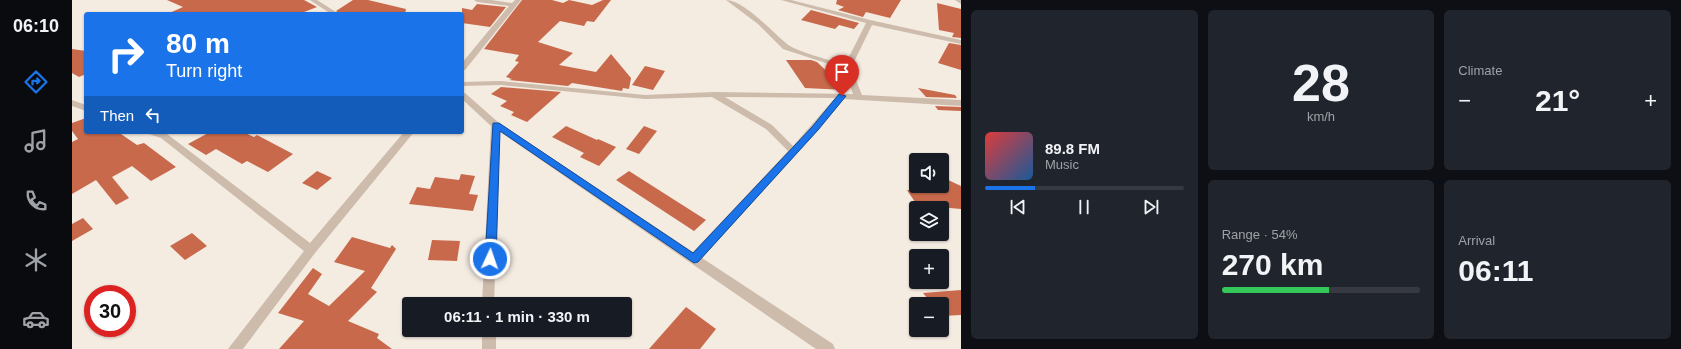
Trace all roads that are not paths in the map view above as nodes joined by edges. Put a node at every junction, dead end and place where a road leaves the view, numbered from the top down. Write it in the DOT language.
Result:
graph roads {
  1 [pos="313,0"];
  2 [pos="477,0"];
  3 [pos="729,0"];
  4 [pos="784,0"];
  5 [pos="958,0"];
  6 [pos="961,2"];
  7 [pos="516,3"];
  8 [pos="333,12"];
  9 [pos="870,22"];
  10 [pos="961,42"];
  11 [pos="464,66"];
  12 [pos="847,68"];
  13 [pos="464,84"];
  14 [pos="714,94"];
  15 [pos="842,96"];
  16 [pos="858,96"];
  17 [pos="464,97"];
  18 [pos="72,103"];
  19 [pos="961,103"];
  20 [pos="84,107"];
  21 [pos="496,125"];
  22 [pos="167,134"];
  23 [pos="407,134"];
  24 [pos="793,151"];
  25 [pos="311,250"];
  26 [pos="694,259"];
  27 [pos="488,297"];
  28 [pos="489,337"];
  29 [pos="235,349"];
  30 [pos="489,349"];
  31 [pos="828,349"];
  1 -- 8 [label="street"];
  2 -- 7 [label="street"];
  3 -- 12 [label="street"];
  4 -- 9 [label="street"];
  5 -- 6 [label="street"];
  7 -- 11 [label="street"];
  9 -- 10 [label="street"];
  9 -- 12 [label="street"];
  12 -- 16 [label="street"];
  13 -- 14 [label="street"];
  14 -- 15 [label="street"];
  14 -- 24 [label="street"];
  15 -- 16 [label="street"];
  15 -- 24 [label="street"];
  16 -- 19 [label="street"];
  17 -- 21 [label="street"];
  18 -- 20 [label="street"];
  21 -- 26 [label="street"];
  21 -- 27 [label="street"];
  22 -- 25 [label="street"];
  23 -- 25 [label="street"];
  24 -- 26 [label="street"];
  25 -- 29 [label="street"];
  26 -- 31 [label="street"];
  28 -- 30 [label="street"];
}
